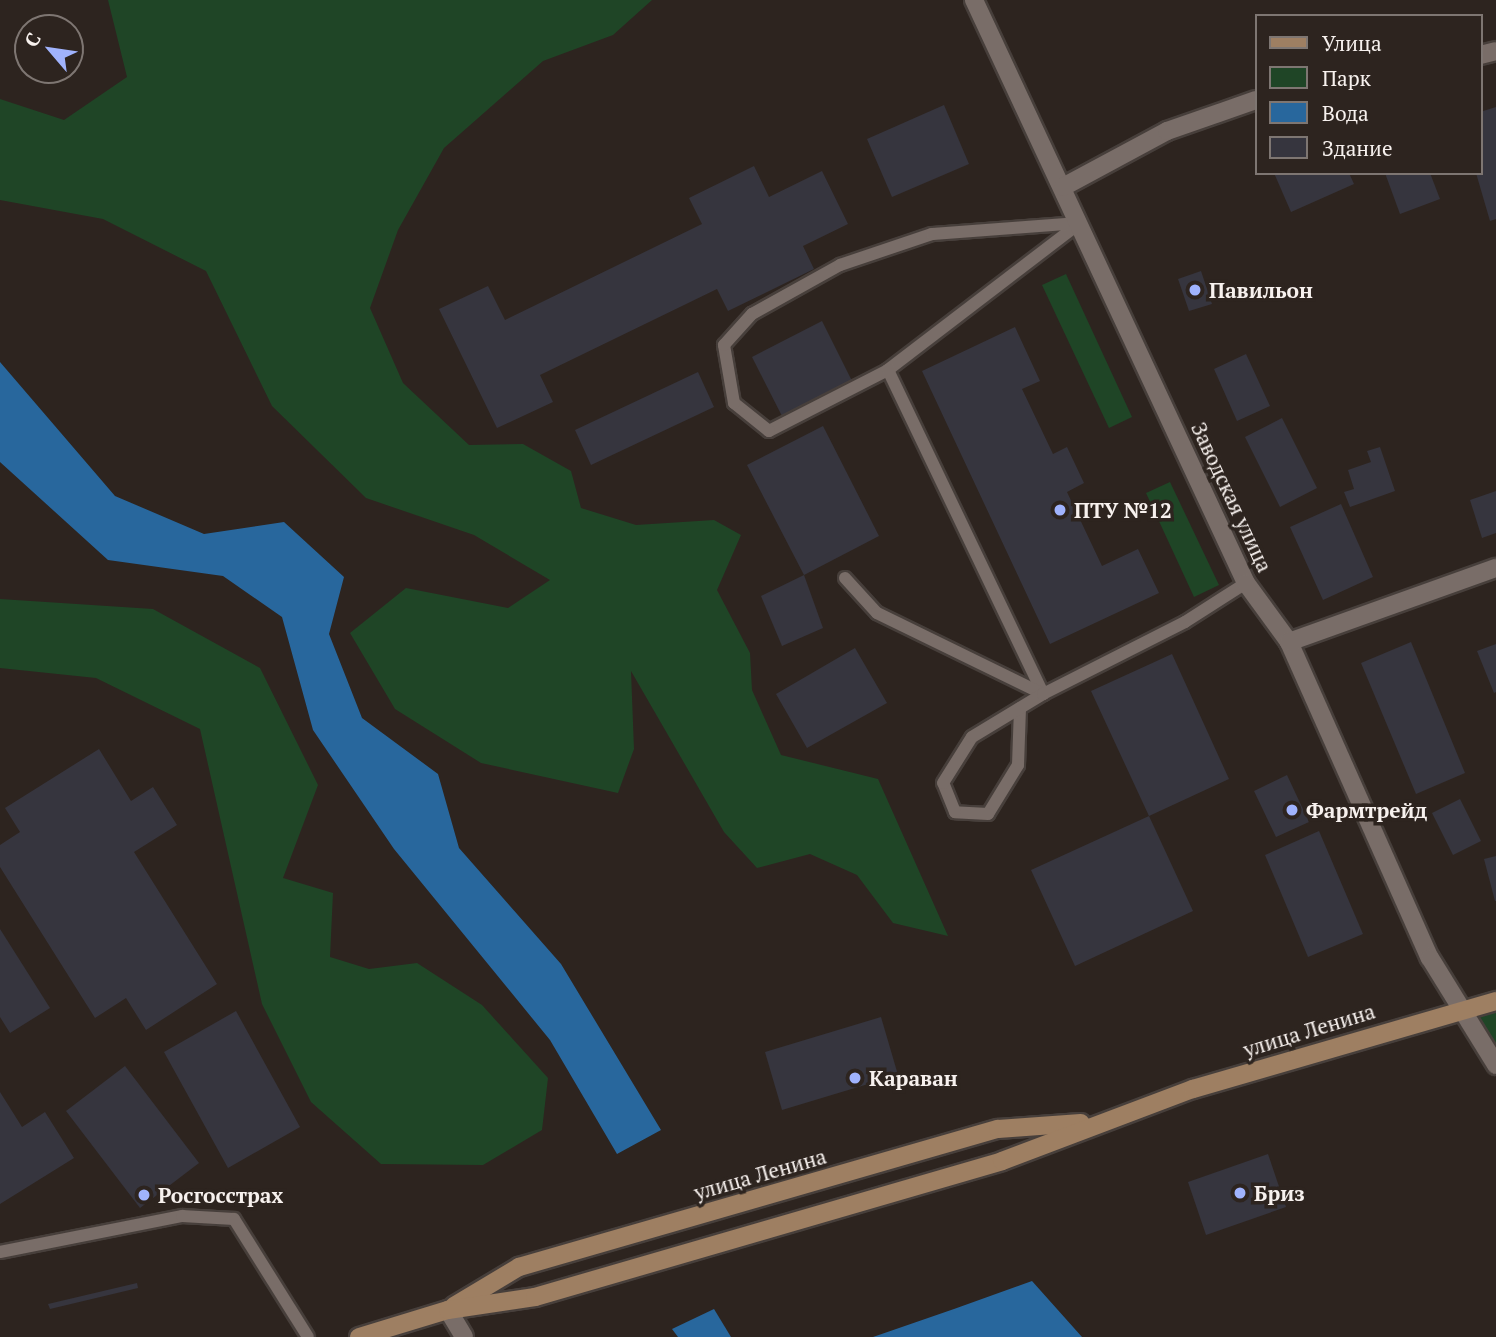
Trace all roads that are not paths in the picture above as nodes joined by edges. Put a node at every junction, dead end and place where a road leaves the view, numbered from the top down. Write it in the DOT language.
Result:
graph roads {
  1 [pos="974,0"];
  2 [pos="1254,101"];
  3 [pos="1063,187"];
  4 [pos="1080,223"];
  5 [pos="888,370"];
  6 [pos="1496,568"];
  7 [pos="845,578"];
  8 [pos="1246,583"];
  9 [pos="1289,642"];
  10 [pos="1043,694"];
  11 [pos="1020,708"];
  12 [pos="1496,1001"];
  13 [pos="1458,1008"];
  14 [pos="1496,1065"];
  15 [pos="1097,1122"];
  16 [pos="0,1252"];
  17 [pos="448,1310"];
  18 [pos="308,1337"];
  19 [pos="359,1337"];
  20 [pos="464,1337"];
  1 -- 3 [label="street, Заводская улица"];
  2 -- 3 [label="street"];
  3 -- 4 [label="street, Заводская улица"];
  4 -- 5 [label="lane"];
  4 -- 5 [label="lane"];
  4 -- 8 [label="street, Заводская улица"];
  5 -- 10 [label="lane"];
  6 -- 9 [label="street"];
  7 -- 10 [label="lane"];
  8 -- 9 [label="street, Заводская улица"];
  8 -- 10 [label="lane"];
  9 -- 13 [label="street, Заводская улица"];
  10 -- 11 [label="lane"];
  11 -- 11 [label="lane"];
  12 -- 13 [label="main road, улица Ленина"];
  13 -- 14 [label="street, Заводская улица"];
  13 -- 15 [label="main road, улица Ленина"];
  15 -- 17 [label="main road, улица Ленина"];
  15 -- 17 [label="main road, улица Ленина"];
  16 -- 18 [label="lane"];
  17 -- 19 [label="main road, улица Ленина"];
  17 -- 20 [label="street"];
}
